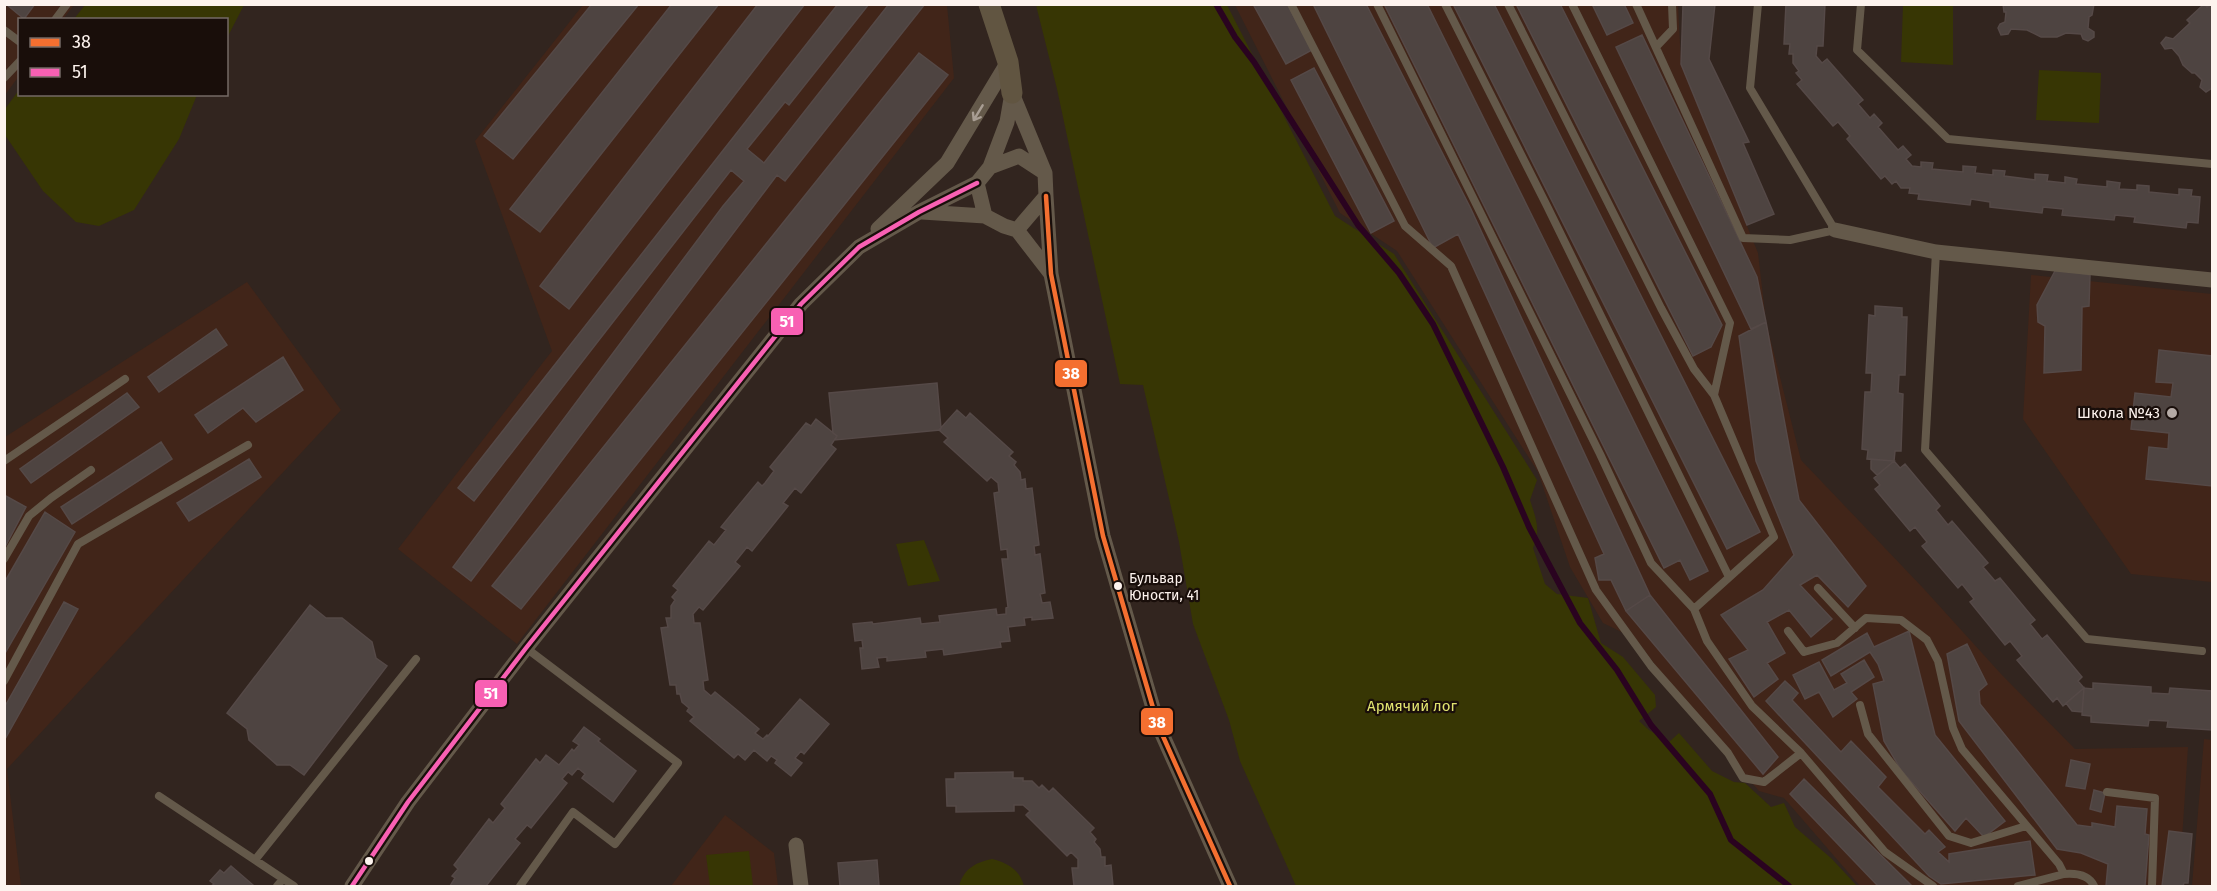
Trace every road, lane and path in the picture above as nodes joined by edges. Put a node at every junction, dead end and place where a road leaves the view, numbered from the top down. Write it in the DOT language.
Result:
graph roads {
  1 [pos="68,4"];
  2 [pos="989,4"];
  3 [pos="1291,4"];
  4 [pos="1377,4"];
  5 [pos="1445,4"];
  6 [pos="1508,4"];
  7 [pos="1572,4"];
  8 [pos="1636,4"];
  9 [pos="1672,4"];
  10 [pos="1758,4"];
  11 [pos="1862,4"];
  12 [pos="57,18"];
  13 [pos="4,30"];
  14 [pos="18,40"];
  15 [pos="1656,47"];
  16 [pos="18,63"];
  17 [pos="1008,63"];
  18 [pos="4,78"];
  19 [pos="1012,93"];
  20 [pos="2212,164"];
  21 [pos="990,167"];
  22 [pos="1045,173"];
  23 [pos="977,183"];
  24 [pos="1046,195"];
  25 [pos="919,212"];
  26 [pos="985,216"];
  27 [pos="1017,230"];
  28 [pos="1835,230"];
  29 [pos="859,247"];
  30 [pos="1936,252"];
  31 [pos="1051,274"];
  32 [pos="2212,280"];
  33 [pos="125,380"];
  34 [pos="1714,395"];
  35 [pos="248,445"];
  36 [pos="4,460"];
  37 [pos="91,470"];
  38 [pos="4,559"];
  39 [pos="1729,577"];
  40 [pos="1818,588"];
  41 [pos="1694,609"];
  42 [pos="1855,628"];
  43 [pos="1788,631"];
  44 [pos="526,648"];
  45 [pos="2202,651"];
  46 [pos="416,659"];
  47 [pos="4,681"];
  48 [pos="1860,705"];
  49 [pos="1801,753"];
  50 [pos="2107,792"];
  51 [pos="159,796"];
  52 [pos="2026,826"];
  53 [pos="796,845"];
  54 [pos="255,860"];
  55 [pos="2064,874"];
  56 [pos="283,879"];
  57 [pos="277,886"];
  58 [pos="294,886"];
  59 [pos="352,886"];
  60 [pos="520,886"];
  61 [pos="801,886"];
  62 [pos="1230,886"];
  63 [pos="1933,886"];
  64 [pos="2018,886"];
  65 [pos="2094,886"];
  66 [pos="2152,886"];
  1 -- 12 [label="lane"];
  2 -- 17 [label="street"];
  3 -- 49 [label="lane"];
  4 -- 41 [label="lane"];
  5 -- 39 [label="lane"];
  6 -- 34 [label="lane"];
  7 -- 34 [label="lane"];
  8 -- 15 [label="lane"];
  9 -- 15 [label="lane"];
  10 -- 28 [label="lane"];
  11 -- 20 [label="lane"];
  13 -- 14 [label="lane"];
  15 -- 28 [label="lane"];
  16 -- 18 [label="lane"];
  17 -- 19 [label="street"];
  17 -- 29 [label="street, one-way"];
  19 -- 21 [label="street"];
  19 -- 22 [label="street"];
  21 -- 22 [label="street"];
  21 -- 23 [label="street"];
  22 -- 24 [label="street"];
  23 -- 25 [label="street"];
  23 -- 26 [label="street"];
  24 -- 27 [label="street"];
  24 -- 31 [label="street"];
  25 -- 26 [label="street"];
  25 -- 29 [label="street"];
  26 -- 27 [label="street"];
  27 -- 31 [label="street"];
  28 -- 30 [label="street"];
  29 -- 44 [label="street"];
  30 -- 32 [label="street"];
  30 -- 45 [label="lane"];
  31 -- 62 [label="street"];
  33 -- 36 [label="lane"];
  34 -- 39 [label="lane"];
  35 -- 47 [label="lane"];
  37 -- 38 [label="lane"];
  39 -- 41 [label="lane"];
  40 -- 42 [label="lane"];
  41 -- 49 [label="lane"];
  42 -- 43 [label="lane"];
  42 -- 52 [label="lane"];
  44 -- 59 [label="street"];
  44 -- 60 [label="lane"];
  46 -- 54 [label="lane"];
  48 -- 52 [label="lane"];
  49 -- 63 [label="lane"];
  50 -- 66 [label="lane"];
  51 -- 54 [label="lane"];
  52 -- 55 [label="lane"];
  53 -- 61 [label="street"];
  54 -- 56 [label="lane"];
  55 -- 64 [label="lane"];
  55 -- 65 [label="lane"];
  56 -- 57 [label="lane"];
  56 -- 58 [label="lane"];
}
